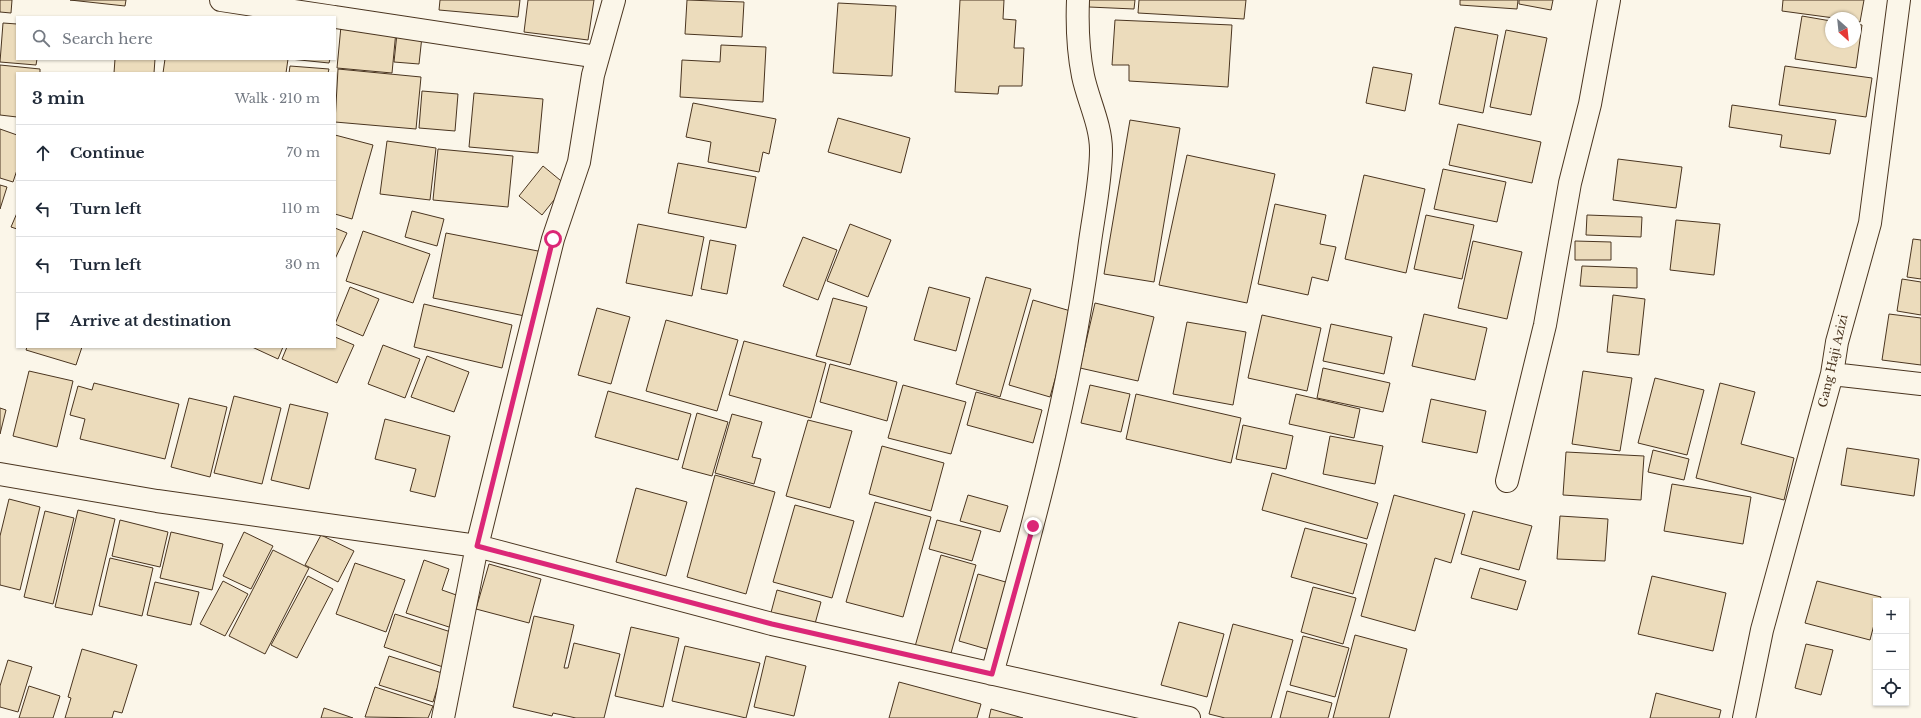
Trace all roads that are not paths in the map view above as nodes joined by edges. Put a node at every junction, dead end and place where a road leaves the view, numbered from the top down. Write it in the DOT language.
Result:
graph roads {
  1 [pos="221,0"];
  2 [pos="614,0"];
  3 [pos="1078,0"];
  4 [pos="1609,0"];
  5 [pos="1899,0"];
  6 [pos="327,16"];
  7 [pos="336,17"];
  8 [pos="598,57"];
  9 [pos="1832,374"];
  10 [pos="1921,384"];
  11 [pos="0,474"];
  12 [pos="1508,481"];
  13 [pos="477,546"];
  14 [pos="992,674"];
  15 [pos="444,718"];
  16 [pos="1189,718"];
  17 [pos="1744,718"];
  1 -- 6 [label="street"];
  2 -- 8 [label="street"];
  3 -- 14 [label="street"];
  4 -- 12 [label="street"];
  5 -- 9 [label="street, Gang Haji Azizi"];
  7 -- 8 [label="street"];
  8 -- 13 [label="street"];
  9 -- 10 [label="street"];
  9 -- 17 [label="street, Gang Haji Azizi"];
  11 -- 13 [label="street"];
  13 -- 14 [label="street"];
  13 -- 15 [label="street"];
  14 -- 16 [label="street"];
}
